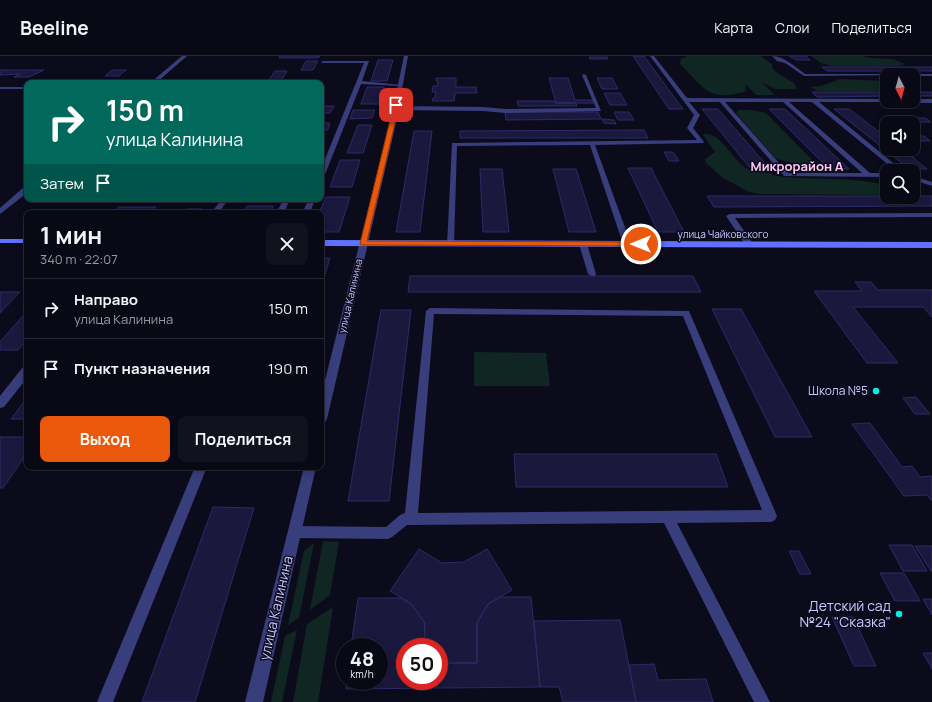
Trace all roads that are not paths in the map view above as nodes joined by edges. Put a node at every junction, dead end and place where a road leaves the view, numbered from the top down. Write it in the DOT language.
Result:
graph roads {
  1 [pos="184,56"];
  2 [pos="406,56"];
  3 [pos="652,56"];
  4 [pos="774,56"];
  5 [pos="323,62"];
  6 [pos="584,75"];
  7 [pos="932,75"];
  8 [pos="156,80"];
  9 [pos="359,82"];
  10 [pos="400,85"];
  11 [pos="0,88"];
  12 [pos="24,88"];
  13 [pos="685,100"];
  14 [pos="721,100"];
  15 [pos="785,100"];
  16 [pos="814,101"];
  17 [pos="880,101"];
  18 [pos="920,101"];
  19 [pos="932,101"];
  20 [pos="395,108"];
  21 [pos="592,143"];
  22 [pos="891,164"];
  23 [pos="324,170"];
  24 [pos="868,175"];
  25 [pos="880,175"];
  26 [pos="920,180"];
  27 [pos="932,184"];
  28 [pos="24,192"];
  29 [pos="0,212"];
  30 [pos="932,215"];
  31 [pos="0,240"];
  32 [pos="24,241"];
  33 [pos="324,243"];
  34 [pos="363,244"];
  35 [pos="450,244"];
  36 [pos="583,244"];
  37 [pos="627,244"];
  38 [pos="750,245"];
  39 [pos="932,245"];
  40 [pos="592,274"];
  41 [pos="24,374"];
  42 [pos="0,404"];
  43 [pos="324,406"];
  44 [pos="201,470"];
  45 [pos="309,470"];
  46 [pos="668,517"];
  47 [pos="411,518"];
  48 [pos="294,532"];
  49 [pos="105,702"];
  50 [pos="254,702"];
  51 [pos="762,702"];
  1 -- 8 [label="street"];
  2 -- 10 [label="street, улица Калинина"];
  3 -- 13 [label="lane"];
  4 -- 7 [label="lane"];
  5 -- 9 [label="lane"];
  6 -- 20 [label="lane"];
  9 -- 10 [label="lane"];
  9 -- 23 [label="lane"];
  10 -- 20 [label="street, улица Калинина"];
  11 -- 12 [label="lane"];
  13 -- 14 [label="lane"];
  13 -- 21 [label="lane"];
  14 -- 15 [label="lane"];
  14 -- 24 [label="lane"];
  15 -- 16 [label="lane"];
  15 -- 24 [label="lane"];
  16 -- 17 [label="lane"];
  16 -- 22 [label="lane"];
  18 -- 19 [label="lane"];
  20 -- 34 [label="street, улица Калинина"];
  21 -- 35 [label="lane"];
  21 -- 37 [label="lane"];
  24 -- 25 [label="lane"];
  26 -- 27 [label="lane"];
  28 -- 29 [label="street"];
  30 -- 38 [label="lane"];
  31 -- 32 [label="main road"];
  33 -- 34 [label="main road, улица Чайковского"];
  34 -- 35 [label="main road, улица Чайковского"];
  34 -- 43 [label="street, улица Калинина"];
  35 -- 36 [label="main road, улица Чайковского"];
  36 -- 37 [label="main road, улица Чайковского"];
  36 -- 40 [label="lane"];
  37 -- 38 [label="main road, улица Чайковского"];
  38 -- 39 [label="main road, улица Чайковского"];
  41 -- 42 [label="street"];
  44 -- 49 [label="lane"];
  45 -- 48 [label="street, улица Калинина"];
  46 -- 47 [label="lane"];
  46 -- 47 [label="lane"];
  46 -- 51 [label="lane"];
  47 -- 48 [label="lane"];
  48 -- 50 [label="street, улица Калинина"];
}
